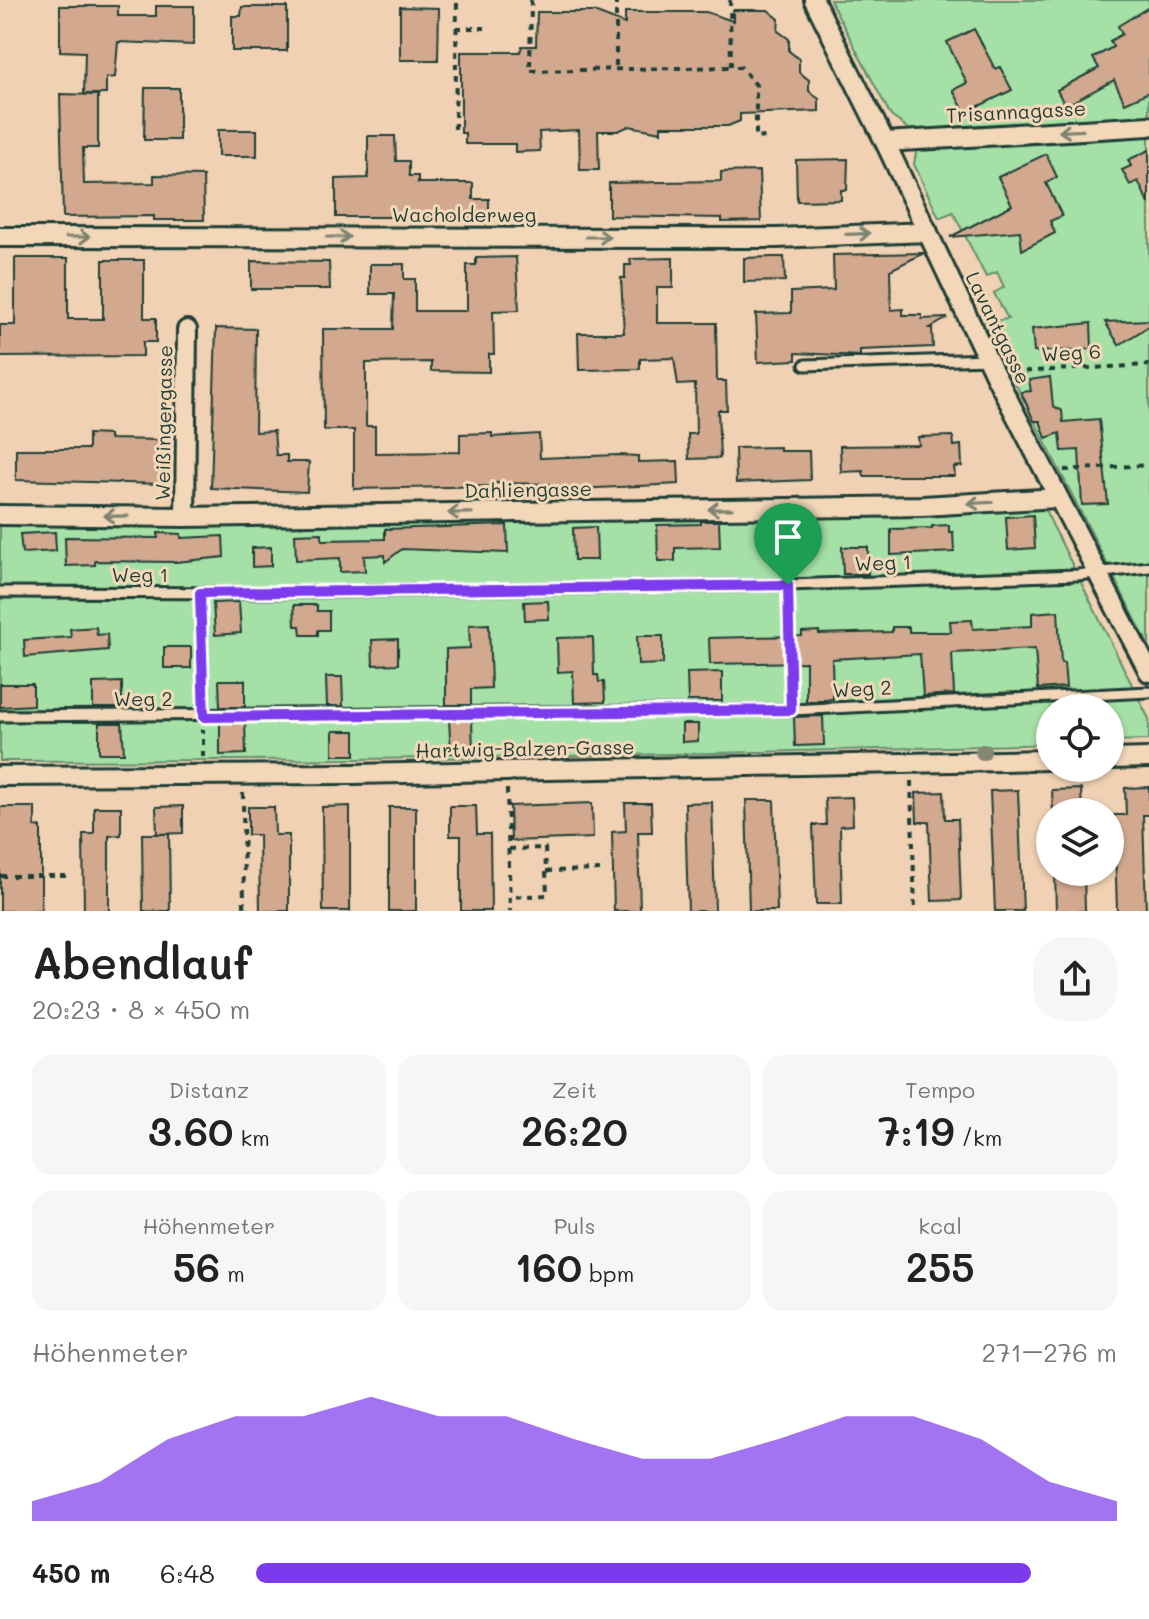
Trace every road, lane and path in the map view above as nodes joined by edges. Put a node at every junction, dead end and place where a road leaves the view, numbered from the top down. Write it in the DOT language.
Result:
graph roads {
  1 [pos="457,0"];
  2 [pos="531,0"];
  3 [pos="616,0"];
  4 [pos="730,0"];
  5 [pos="814,0"];
  6 [pos="456,28"];
  7 [pos="485,28"];
  8 [pos="731,67"];
  9 [pos="616,69"];
  10 [pos="1149,126"];
  11 [pos="455,129"];
  12 [pos="765,137"];
  13 [pos="885,142"];
  14 [pos="928,232"];
  15 [pos="0,237"];
  16 [pos="187,330"];
  17 [pos="805,365"];
  18 [pos="1149,365"];
  19 [pos="991,366"];
  20 [pos="1149,465"];
  21 [pos="1045,471"];
  22 [pos="1057,498"];
  23 [pos="0,515"];
  24 [pos="185,517"];
  25 [pos="1149,567"];
  26 [pos="1095,571"];
  27 [pos="788,585"];
  28 [pos="0,592"];
  29 [pos="200,593"];
  30 [pos="1149,672"];
  31 [pos="1149,692"];
  32 [pos="791,710"];
  33 [pos="0,716"];
  34 [pos="204,717"];
  35 [pos="1149,758"];
  36 [pos="1124,759"];
  37 [pos="1036,760"];
  38 [pos="910,763"];
  39 [pos="507,771"];
  40 [pos="203,775"];
  41 [pos="243,775"];
  42 [pos="0,776"];
  43 [pos="509,849"];
  44 [pos="606,870"];
  45 [pos="546,871"];
  46 [pos="0,876"];
  47 [pos="71,876"];
  48 [pos="510,897"];
  49 [pos="244,911"];
  50 [pos="510,911"];
  51 [pos="915,911"];
  1 -- 6 [label="path"];
  2 -- 9 [label="path"];
  3 -- 9 [label="path"];
  4 -- 8 [label="path"];
  5 -- 13 [label="street, Lavantgasse"];
  6 -- 7 [label="path"];
  6 -- 11 [label="path"];
  8 -- 9 [label="path"];
  8 -- 12 [label="path"];
  10 -- 13 [label="street, Trisannagasse, one-way"];
  13 -- 14 [label="street, Lavantgasse"];
  15 -- 14 [label="street, Wacholderweg, one-way"];
  14 -- 19 [label="street, Lavantgasse"];
  16 -- 24 [label="street, Weißingergasse"];
  17 -- 19 [label="lane"];
  18 -- 19 [label="path, Weg 6"];
  19 -- 21 [label="street, Lavantgasse"];
  20 -- 21 [label="path"];
  21 -- 22 [label="street, Lavantgasse"];
  22 -- 24 [label="street, Dahliengasse, one-way"];
  22 -- 26 [label="street, Lavantgasse"];
  24 -- 23 [label="street, Dahliengasse, one-way"];
  25 -- 26 [label="lane, Weg 1"];
  26 -- 27 [label="lane, Weg 1"];
  26 -- 30 [label="street, Lavantgasse"];
  27 -- 29 [label="lane, Weg 1"];
  27 -- 32 [label="path"];
  28 -- 29 [label="lane, Weg 1"];
  29 -- 34 [label="path"];
  31 -- 32 [label="lane, Weg 2"];
  32 -- 34 [label="lane, Weg 2"];
  33 -- 34 [label="lane, Weg 2"];
  34 -- 40 [label="path"];
  35 -- 36 [label="street"];
  37 -- 38 [label="street, Hartwig-Balzen-Gasse"];
  38 -- 39 [label="street, Hartwig-Balzen-Gasse"];
  38 -- 51 [label="path"];
  39 -- 41 [label="street, Hartwig-Balzen-Gasse"];
  39 -- 43 [label="path"];
  40 -- 41 [label="street, Hartwig-Balzen-Gasse"];
  40 -- 42 [label="street, Hartwig-Balzen-Gasse"];
  41 -- 49 [label="path"];
  43 -- 45 [label="path"];
  43 -- 48 [label="path"];
  44 -- 45 [label="path"];
  45 -- 48 [label="path"];
  46 -- 47 [label="path"];
  48 -- 50 [label="path"];
}
